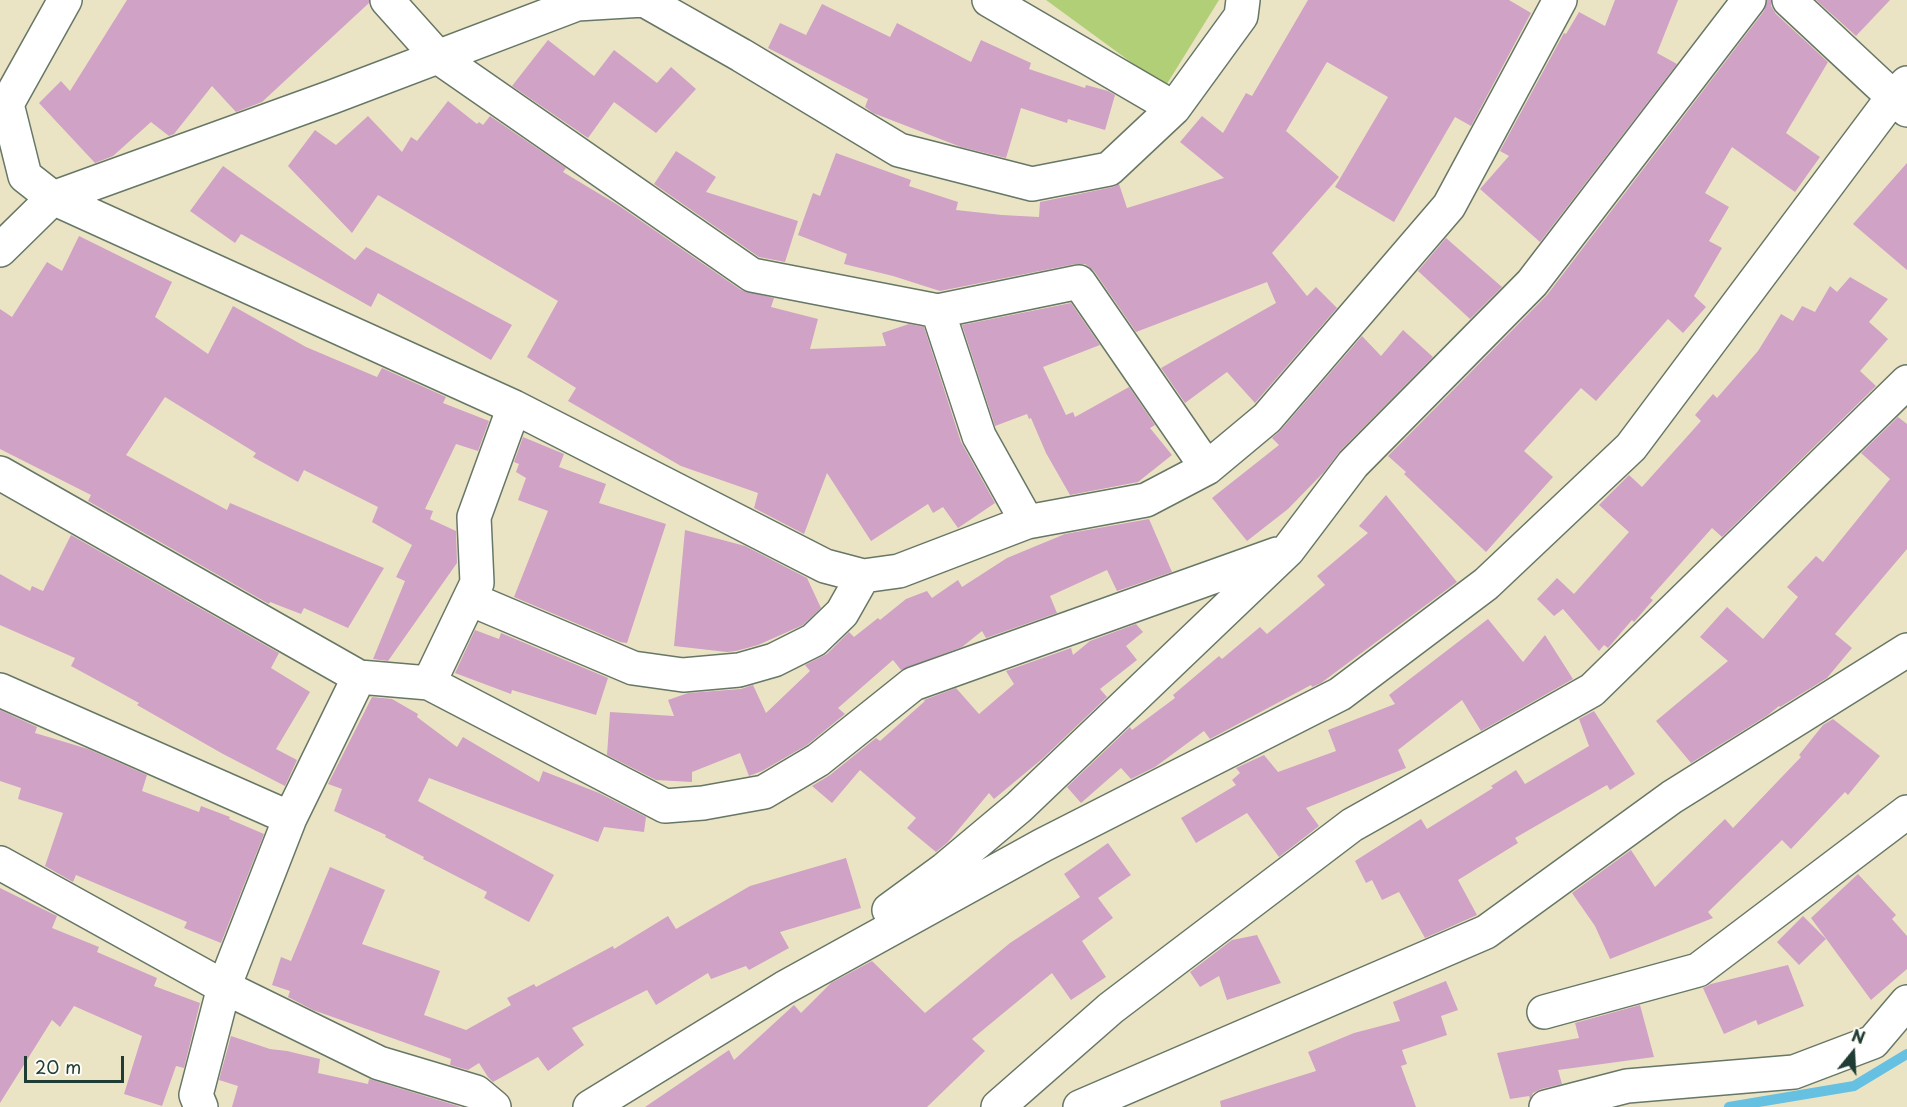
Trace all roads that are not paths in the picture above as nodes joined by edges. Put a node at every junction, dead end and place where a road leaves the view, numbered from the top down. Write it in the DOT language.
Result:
graph roads {
  1 [pos="65,0"];
  2 [pos="387,0"];
  3 [pos="989,0"];
  4 [pos="1243,0"];
  5 [pos="1560,0"];
  6 [pos="1749,0"];
  7 [pos="1789,0"];
  8 [pos="438,57"];
  9 [pos="1902,97"];
  10 [pos="1174,108"];
  11 [pos="53,198"];
  12 [pos="0,250"];
  13 [pos="938,311"];
  14 [pos="1907,382"];
  15 [pos="514,407"];
  16 [pos="1207,468"];
  17 [pos="0,473"];
  18 [pos="1027,522"];
  19 [pos="1288,550"];
  20 [pos="862,576"];
  21 [pos="470,599"];
  22 [pos="1907,650"];
  23 [pos="359,677"];
  24 [pos="429,683"];
  25 [pos="0,690"];
  26 [pos="1907,812"];
  27 [pos="290,818"];
  28 [pos="0,863"];
  29 [pos="224,987"];
  30 [pos="784,988"];
  31 [pos="1907,1002"];
  32 [pos="1544,1012"];
  33 [pos="201,1107"];
  34 [pos="494,1107"];
  35 [pos="590,1107"];
  36 [pos="998,1107"];
  37 [pos="1080,1107"];
  38 [pos="1546,1107"];
  1 -- 11 [label="street"];
  2 -- 8 [label="street"];
  3 -- 10 [label="street"];
  4 -- 10 [label="street"];
  5 -- 16 [label="street"];
  6 -- 19 [label="street"];
  7 -- 9 [label="street"];
  8 -- 10 [label="street"];
  8 -- 11 [label="street"];
  8 -- 13 [label="street"];
  9 -- 30 [label="street"];
  11 -- 12 [label="street"];
  11 -- 15 [label="street"];
  13 -- 16 [label="street"];
  13 -- 18 [label="street"];
  14 -- 36 [label="street"];
  15 -- 20 [label="street"];
  15 -- 21 [label="street"];
  16 -- 18 [label="street"];
  17 -- 23 [label="street"];
  18 -- 20 [label="street"];
  19 -- 24 [label="street"];
  19 -- 30 [label="street"];
  20 -- 21 [label="street"];
  21 -- 24 [label="street"];
  22 -- 37 [label="street"];
  23 -- 24 [label="street"];
  23 -- 27 [label="street"];
  25 -- 27 [label="street"];
  26 -- 32 [label="street"];
  27 -- 29 [label="street"];
  28 -- 29 [label="street"];
  29 -- 33 [label="street"];
  29 -- 34 [label="street"];
  30 -- 35 [label="street"];
  31 -- 38 [label="street"];
}
